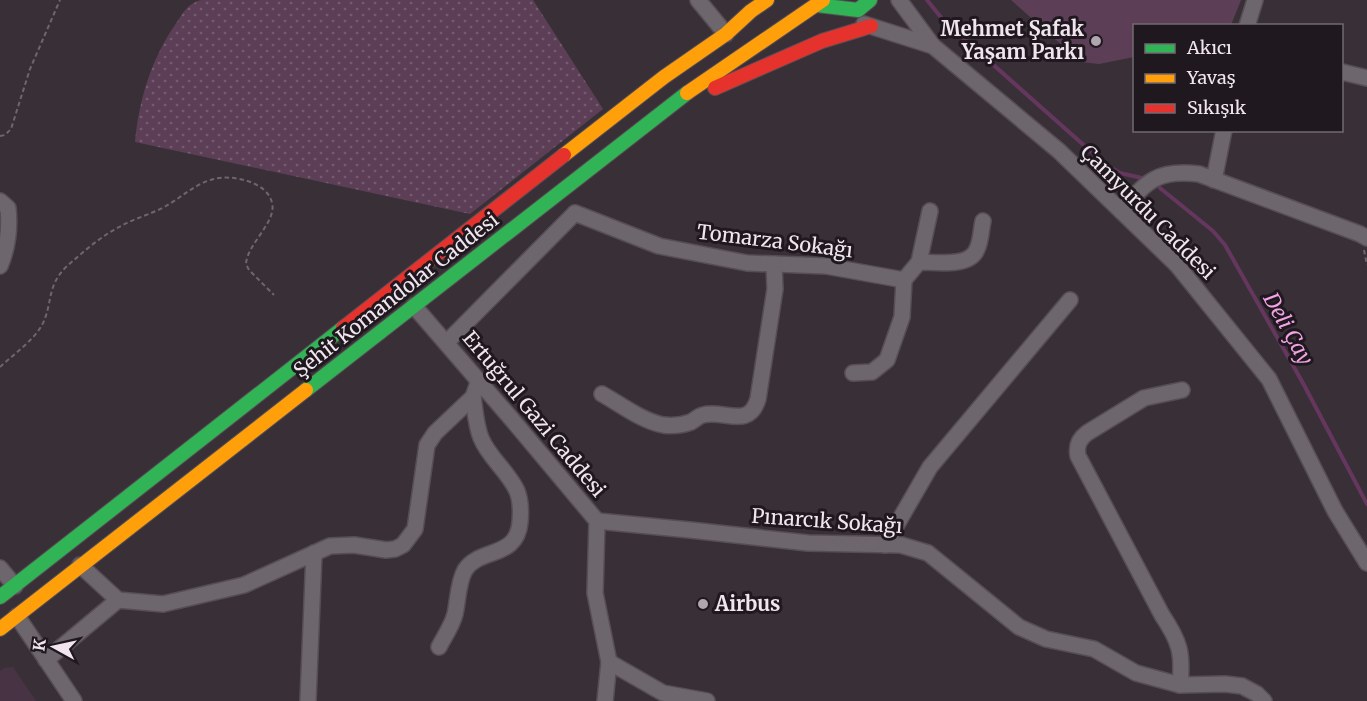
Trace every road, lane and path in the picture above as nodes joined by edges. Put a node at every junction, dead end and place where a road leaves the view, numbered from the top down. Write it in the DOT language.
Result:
graph roads {
  1 [pos="60,0"];
  2 [pos="698,0"];
  3 [pos="768,0"];
  4 [pos="870,0"];
  5 [pos="898,0"];
  6 [pos="1255,0"];
  7 [pos="814,3"];
  8 [pos="750,5"];
  9 [pos="1248,24"];
  10 [pos="871,26"];
  11 [pos="726,34"];
  12 [pos="933,46"];
  13 [pos="1343,72"];
  14 [pos="1367,78"];
  15 [pos="656,116"];
  16 [pos="1224,132"];
  17 [pos="0,136"];
  18 [pos="1214,180"];
  19 [pos="565,188"];
  20 [pos="0,201"];
  21 [pos="930,211"];
  22 [pos="1121,211"];
  23 [pos="575,213"];
  24 [pos="983,221"];
  25 [pos="1367,238"];
  26 [pos="919,262"];
  27 [pos="774,264"];
  28 [pos="0,266"];
  29 [pos="904,280"];
  30 [pos="274,295"];
  31 [pos="1070,300"];
  32 [pos="414,306"];
  33 [pos="447,342"];
  34 [pos="0,367"];
  35 [pos="853,373"];
  36 [pos="479,380"];
  37 [pos="1182,390"];
  38 [pos="602,394"];
  39 [pos="473,398"];
  40 [pos="597,521"];
  41 [pos="885,545"];
  42 [pos="314,554"];
  43 [pos="1367,563"];
  44 [pos="80,565"];
  45 [pos="0,568"];
  46 [pos="15,586"];
  47 [pos="0,597"];
  48 [pos="118,600"];
  49 [pos="16,616"];
  50 [pos="0,629"];
  51 [pos="439,647"];
  52 [pos="46,660"];
  53 [pos="609,662"];
  54 [pos="1180,685"];
  55 [pos="74,701"];
  56 [pos="308,701"];
  57 [pos="605,701"];
  58 [pos="707,701"];
  59 [pos="1264,701"];
  1 -- 17 [label="path"];
  2 -- 11 [label="street"];
  3 -- 8 [label="main road, Şehit Komandolar Caddesi"];
  4 -- 7 [label="main road"];
  5 -- 12 [label="street, Çamyurdu Caddesi"];
  6 -- 9 [label="street"];
  7 -- 10 [label="street, Çamyurdu Caddesi"];
  7 -- 15 [label="main road, Şehit Komandolar Caddesi"];
  8 -- 11 [label="main road, Şehit Komandolar Caddesi"];
  10 -- 12 [label="street, Çamyurdu Caddesi"];
  10 -- 15 [label="main road"];
  11 -- 46 [label="main road, Şehit Komandolar Caddesi"];
  12 -- 22 [label="street, Çamyurdu Caddesi"];
  13 -- 14 [label="street"];
  15 -- 19 [label="main road, Şehit Komandolar Caddesi"];
  16 -- 18 [label="street"];
  18 -- 22 [label="street"];
  18 -- 25 [label="street"];
  19 -- 23 [label="street"];
  19 -- 32 [label="main road, Şehit Komandolar Caddesi"];
  20 -- 28 [label="street"];
  21 -- 26 [label="street"];
  22 -- 43 [label="street, Çamyurdu Caddesi"];
  23 -- 27 [label="street, Tomarza Sokağı"];
  23 -- 33 [label="street"];
  24 -- 26 [label="street"];
  26 -- 29 [label="street"];
  27 -- 29 [label="street, Tomarza Sokağı"];
  27 -- 38 [label="street"];
  29 -- 35 [label="street"];
  30 -- 34 [label="path"];
  31 -- 41 [label="street"];
  32 -- 33 [label="street, Ertuğrul Gazi Caddesi"];
  32 -- 44 [label="main road, Şehit Komandolar Caddesi"];
  33 -- 36 [label="street, Ertuğrul Gazi Caddesi"];
  36 -- 39 [label="street"];
  36 -- 40 [label="street, Ertuğrul Gazi Caddesi"];
  37 -- 54 [label="street"];
  39 -- 42 [label="street"];
  39 -- 51 [label="street"];
  40 -- 41 [label="street, Pınarcık Sokağı"];
  40 -- 53 [label="street, Ertuğrul Gazi Caddesi"];
  41 -- 54 [label="street, Pınarcık Sokağı"];
  42 -- 48 [label="street"];
  42 -- 56 [label="street"];
  44 -- 48 [label="street"];
  44 -- 49 [label="main road, Şehit Komandolar Caddesi"];
  45 -- 46 [label="street"];
  46 -- 47 [label="main road, Şehit Komandolar Caddesi"];
  48 -- 52 [label="street"];
  49 -- 50 [label="main road, Şehit Komandolar Caddesi"];
  49 -- 52 [label="street"];
  52 -- 55 [label="street"];
  53 -- 57 [label="street, Ertuğrul Gazi Caddesi"];
  53 -- 58 [label="street"];
  54 -- 59 [label="street, Pınarcık Sokağı"];
}
